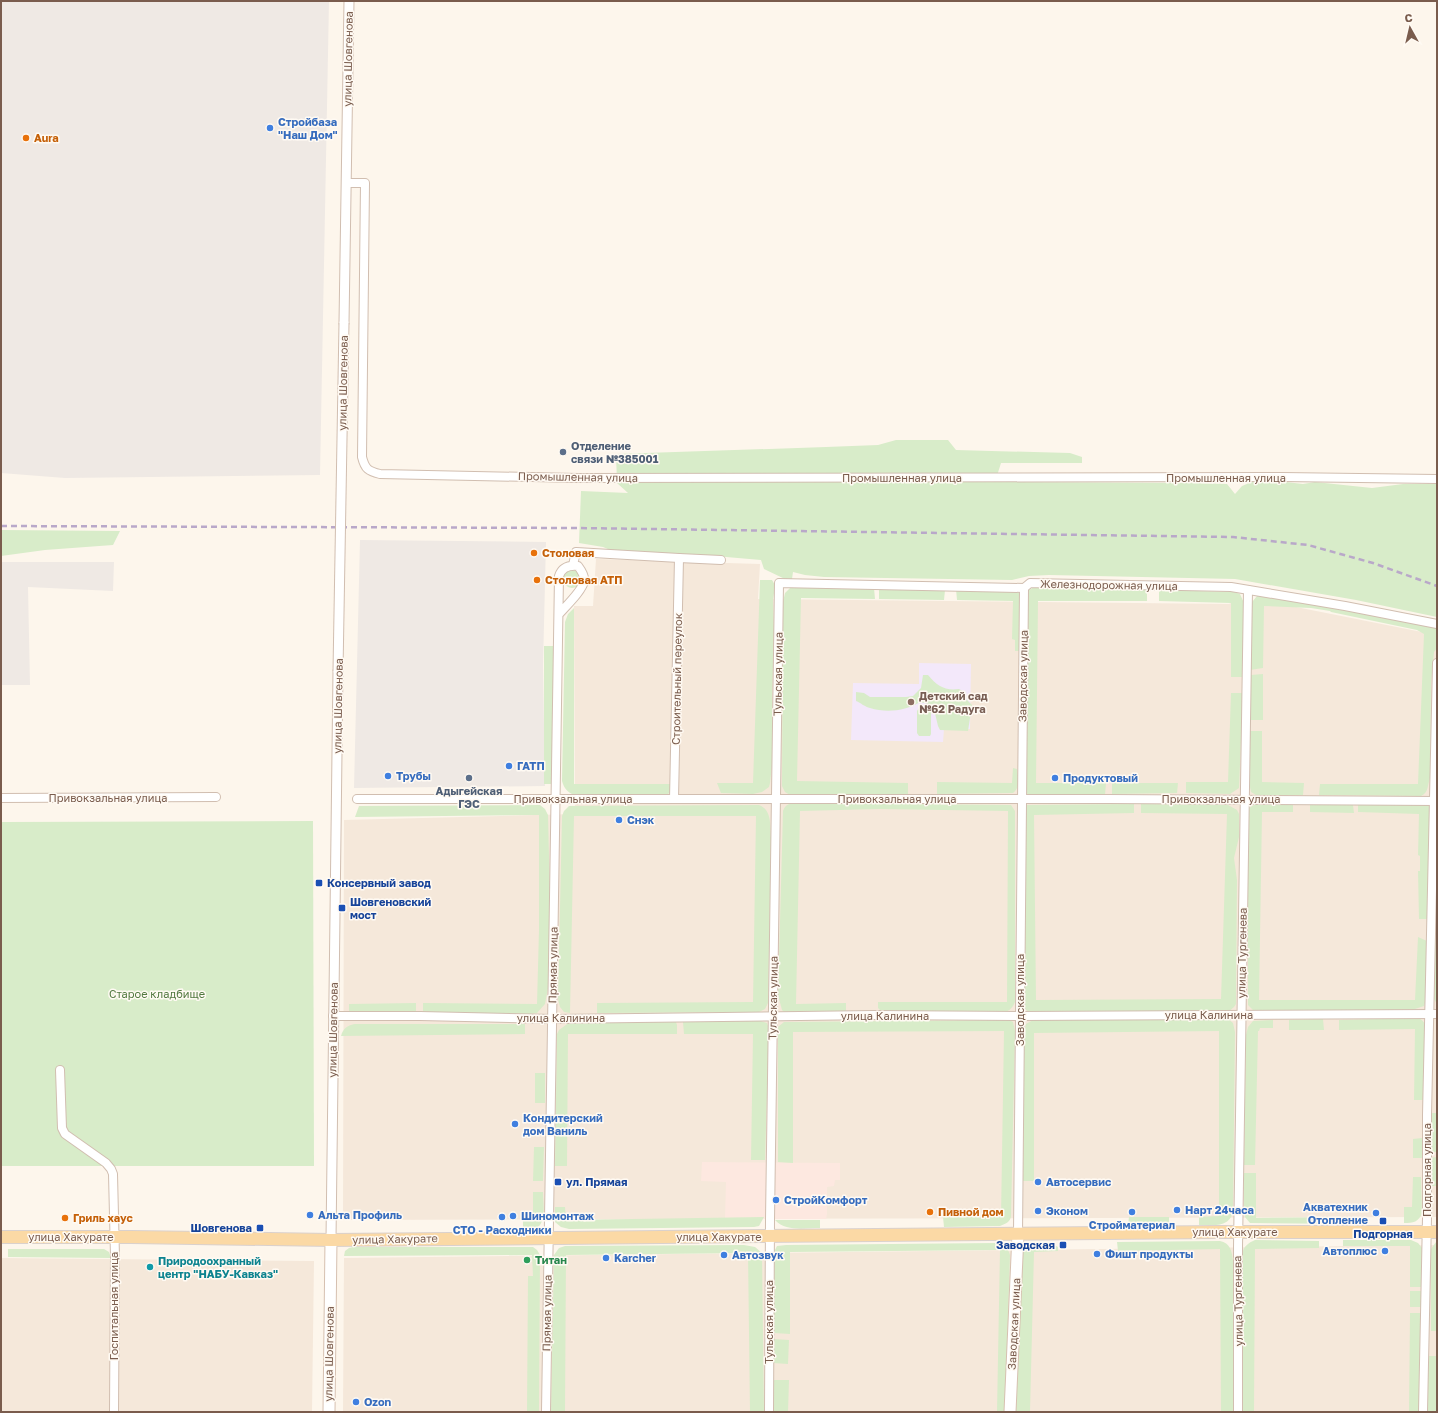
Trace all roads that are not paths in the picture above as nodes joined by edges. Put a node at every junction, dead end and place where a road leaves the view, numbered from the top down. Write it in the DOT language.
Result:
graph roads {
  1 [pos="349,1"];
  2 [pos="346,183"];
  3 [pos="1437,479"];
  4 [pos="679,558"];
  5 [pos="721,560"];
  6 [pos="573,566"];
  7 [pos="779,583"];
  8 [pos="1024,588"];
  9 [pos="1248,590"];
  10 [pos="559,614"];
  11 [pos="1437,624"];
  12 [pos="1437,663"];
  13 [pos="216,797"];
  14 [pos="1,798"];
  15 [pos="357,799"];
  16 [pos="555,799"];
  17 [pos="674,799"];
  18 [pos="777,799"];
  19 [pos="1021,799"];
  20 [pos="1244,800"];
  21 [pos="1436,801"];
  22 [pos="1433,1014"];
  23 [pos="1242,1015"];
  24 [pos="333,1016"];
  25 [pos="1020,1016"];
  26 [pos="773,1017"];
  27 [pos="553,1019"];
  28 [pos="60,1070"];
  29 [pos="1238,1232"];
  30 [pos="1432,1232"];
  31 [pos="1018,1234"];
  32 [pos="770,1236"];
  33 [pos="1,1237"];
  34 [pos="115,1238"];
  35 [pos="548,1238"];
  36 [pos="331,1240"];
  37 [pos="114,1412"];
  38 [pos="329,1412"];
  39 [pos="546,1412"];
  40 [pos="768,1412"];
  41 [pos="1010,1412"];
  42 [pos="1238,1412"];
  43 [pos="1423,1412"];
  1 -- 2 [label="street, улица Шовгенова"];
  2 -- 3 [label="street, Промышленная улица"];
  2 -- 24 [label="street, улица Шовгенова, bridge"];
  4 -- 5 [label="street"];
  4 -- 6 [label="street"];
  4 -- 17 [label="street, Строительный переулок"];
  6 -- 10 [label="street, Прямая улица"];
  6 -- 10 [label="street"];
  7 -- 8 [label="street, Железнодорожная улица"];
  7 -- 18 [label="street, Тульская улица"];
  8 -- 9 [label="street, Железнодорожная улица"];
  8 -- 19 [label="street, Заводская улица"];
  9 -- 11 [label="street, Железнодорожная улица"];
  9 -- 20 [label="street, улица Тургенева"];
  10 -- 16 [label="street, Прямая улица"];
  12 -- 21 [label="street, Подгорная улица"];
  13 -- 14 [label="street, Привокзальная улица"];
  15 -- 16 [label="street, Привокзальная улица"];
  16 -- 17 [label="street, Привокзальная улица"];
  16 -- 27 [label="street, Прямая улица"];
  17 -- 18 [label="street, Привокзальная улица"];
  18 -- 19 [label="street, Привокзальная улица"];
  18 -- 26 [label="street, Тульская улица"];
  19 -- 20 [label="street, Привокзальная улица"];
  19 -- 25 [label="street, Заводская улица"];
  20 -- 21 [label="street, Привокзальная улица"];
  20 -- 23 [label="street, улица Тургенева"];
  21 -- 22 [label="street, Подгорная улица"];
  22 -- 23 [label="street, улица Калинина"];
  22 -- 30 [label="street, Подгорная улица"];
  23 -- 25 [label="street, улица Калинина"];
  23 -- 29 [label="street, улица Тургенева"];
  24 -- 27 [label="street, улица Калинина"];
  24 -- 36 [label="street, улица Шовгенова"];
  25 -- 26 [label="street, улица Калинина"];
  25 -- 31 [label="street, Заводская улица"];
  26 -- 27 [label="street, улица Калинина"];
  26 -- 32 [label="street, Тульская улица"];
  27 -- 35 [label="street, Прямая улица"];
  28 -- 34 [label="street, Госпитальная улица"];
  29 -- 30 [label="main road, улица Хакурате"];
  29 -- 31 [label="main road, улица Хакурате"];
  29 -- 42 [label="street, улица Тургенева"];
  30 -- 43 [label="street, Подгорная улица"];
  31 -- 32 [label="main road, улица Хакурате"];
  31 -- 41 [label="main road, Заводская улица"];
  32 -- 35 [label="main road, улица Хакурате"];
  32 -- 40 [label="street, Тульская улица"];
  33 -- 34 [label="main road, улица Хакурате"];
  34 -- 36 [label="main road, улица Хакурате"];
  34 -- 37 [label="street, Госпитальная улица"];
  35 -- 36 [label="main road, улица Хакурате"];
  35 -- 39 [label="street, Прямая улица"];
  36 -- 38 [label="main road, улица Шовгенова"];
}
